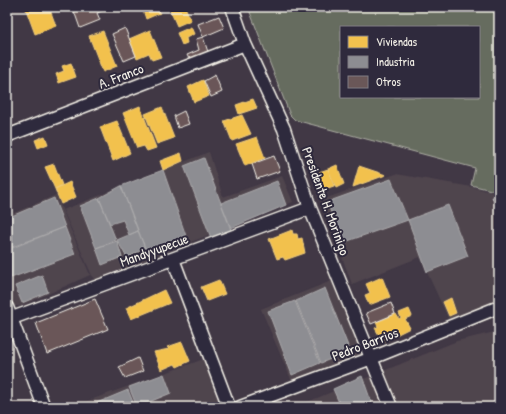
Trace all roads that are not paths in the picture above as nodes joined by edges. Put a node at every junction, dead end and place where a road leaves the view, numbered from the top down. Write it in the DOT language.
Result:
graph roads {
  1 [pos="232,7"];
  2 [pos="245,44"];
  3 [pos="7,136"];
  4 [pos="310,208"];
  5 [pos="173,259"];
  6 [pos="499,307"];
  7 [pos="8,315"];
  8 [pos="372,358"];
  9 [pos="44,407"];
  10 [pos="229,407"];
  11 [pos="240,407"];
  12 [pos="391,407"];
  1 -- 2 [label="street, Presidente H. Morinigo"];
  2 -- 3 [label="street, A. Franco"];
  2 -- 4 [label="street, Presidente H. Morinigo"];
  4 -- 5 [label="street, Mandyyupecue"];
  4 -- 8 [label="street, Presidente H. Morinigo"];
  5 -- 7 [label="street, Mandyyupecue"];
  5 -- 10 [label="street"];
  6 -- 8 [label="street, Pedro Barrios"];
  7 -- 9 [label="street"];
  8 -- 11 [label="street, Pedro Barrios"];
  8 -- 12 [label="street, Presidente H. Morinigo"];
}
